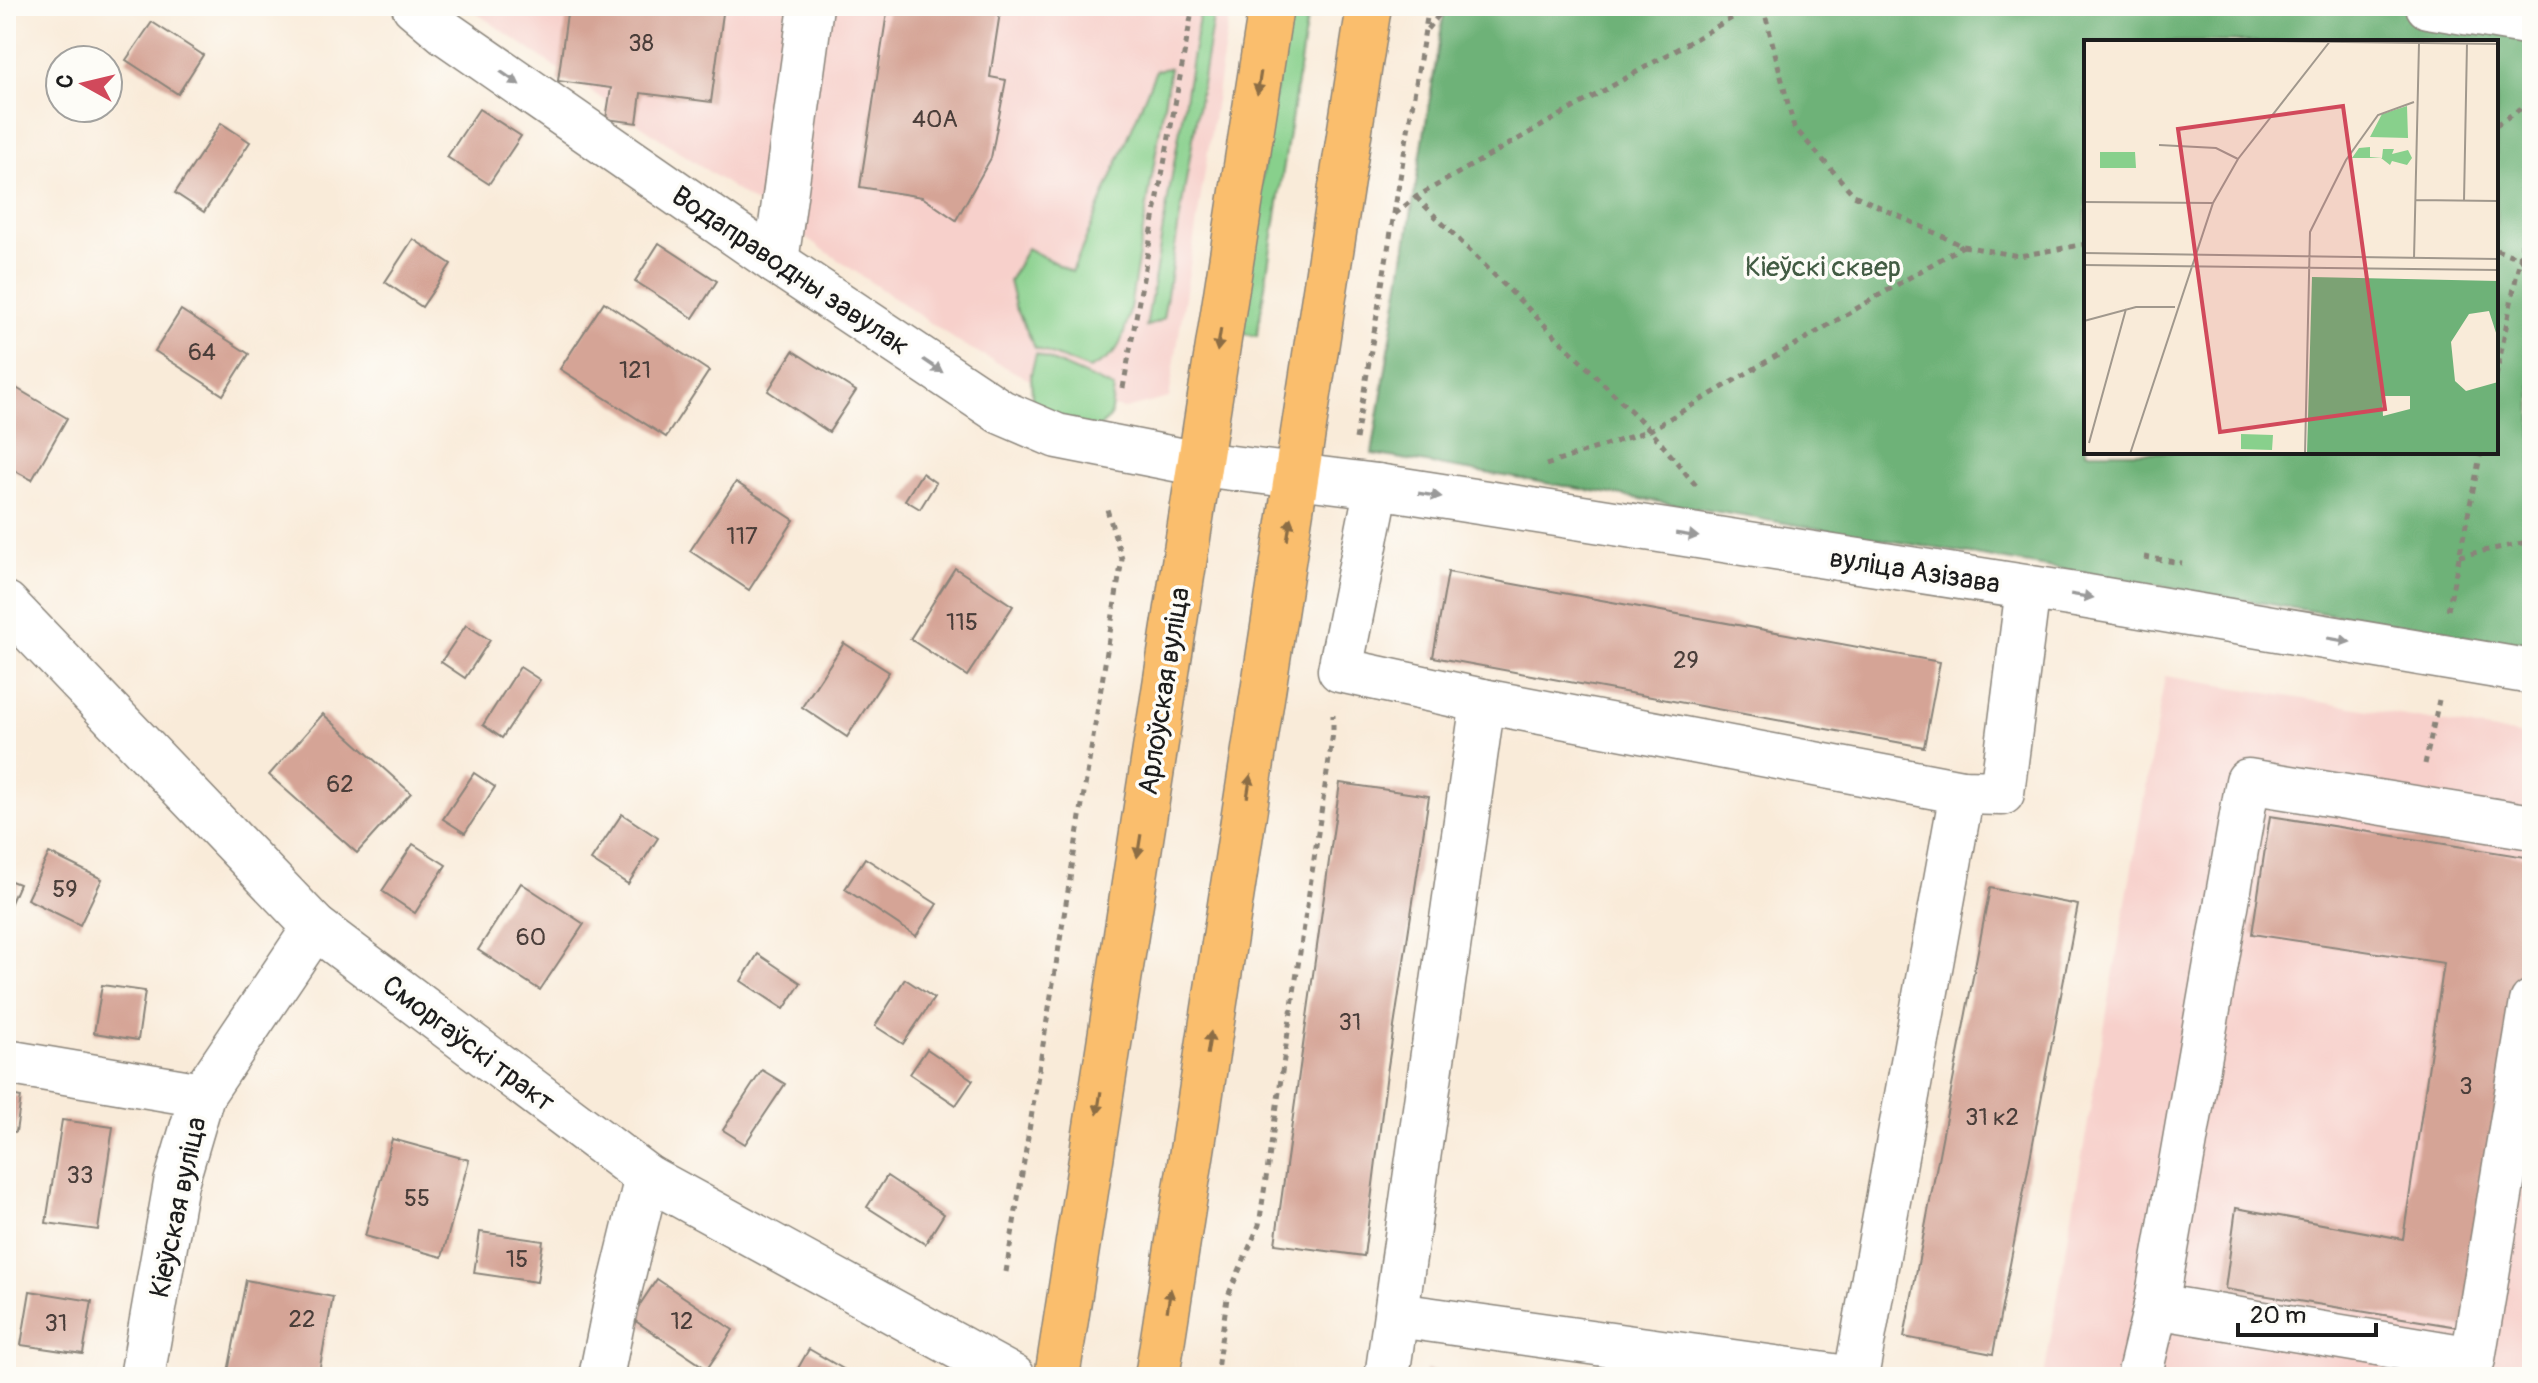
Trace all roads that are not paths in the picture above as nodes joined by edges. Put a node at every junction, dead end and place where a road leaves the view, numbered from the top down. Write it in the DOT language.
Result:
graph roads {
  1 [pos="811,6"];
  2 [pos="1271,6"];
  3 [pos="1369,6"];
  4 [pos="2428,6"];
  5 [pos="441,15"];
  6 [pos="2532,23"];
  7 [pos="776,262"];
  8 [pos="1200,464"];
  9 [pos="1298,477"];
  10 [pos="1377,486"];
  11 [pos="2028,588"];
  12 [pos="6,604"];
  13 [pos="2532,672"];
  14 [pos="1483,701"];
  15 [pos="1962,792"];
  16 [pos="2532,827"];
  17 [pos="315,927"];
  18 [pos="2532,1002"];
  19 [pos="6,1062"];
  20 [pos="202,1095"];
  21 [pos="647,1177"];
  22 [pos="2156,1306"];
  23 [pos="1397,1315"];
  24 [pos="142,1377"];
  25 [pos="601,1377"];
  26 [pos="1013,1377"];
  27 [pos="1057,1377"];
  28 [pos="1157,1377"];
  29 [pos="1387,1377"];
  30 [pos="1840,1377"];
  31 [pos="1856,1377"];
  32 [pos="2139,1377"];
  1 -- 7 [label="street"];
  2 -- 8 [label="main road, Арлоўская вуліца, one-way"];
  3 -- 9 [label="main road"];
  4 -- 6 [label="street"];
  5 -- 7 [label="street, Водаправодны завулак, one-way"];
  7 -- 8 [label="street, Водаправодны завулак, one-way"];
  8 -- 9 [label="street, Водаправодны завулак"];
  8 -- 27 [label="main road, Арлоўская вуліца, one-way"];
  9 -- 10 [label="street, вуліца Азізава"];
  28 -- 9 [label="main road, one-way"];
  10 -- 11 [label="street, вуліца Азізава, one-way"];
  10 -- 14 [label="street"];
  11 -- 13 [label="street, вуліца Азізава, one-way"];
  11 -- 15 [label="street"];
  12 -- 17 [label="street, Сморгаўскі тракт"];
  14 -- 15 [label="street"];
  14 -- 23 [label="street"];
  15 -- 31 [label="street"];
  16 -- 22 [label="street"];
  17 -- 20 [label="street, Кіеўская вуліца"];
  17 -- 21 [label="street, Сморгаўскі тракт"];
  18 -- 22 [label="street"];
  19 -- 20 [label="street"];
  20 -- 24 [label="street, Кіеўская вуліца"];
  21 -- 25 [label="street"];
  21 -- 26 [label="street, Сморгаўскі тракт"];
  22 -- 32 [label="street"];
  23 -- 29 [label="street"];
  23 -- 30 [label="street"];
}
